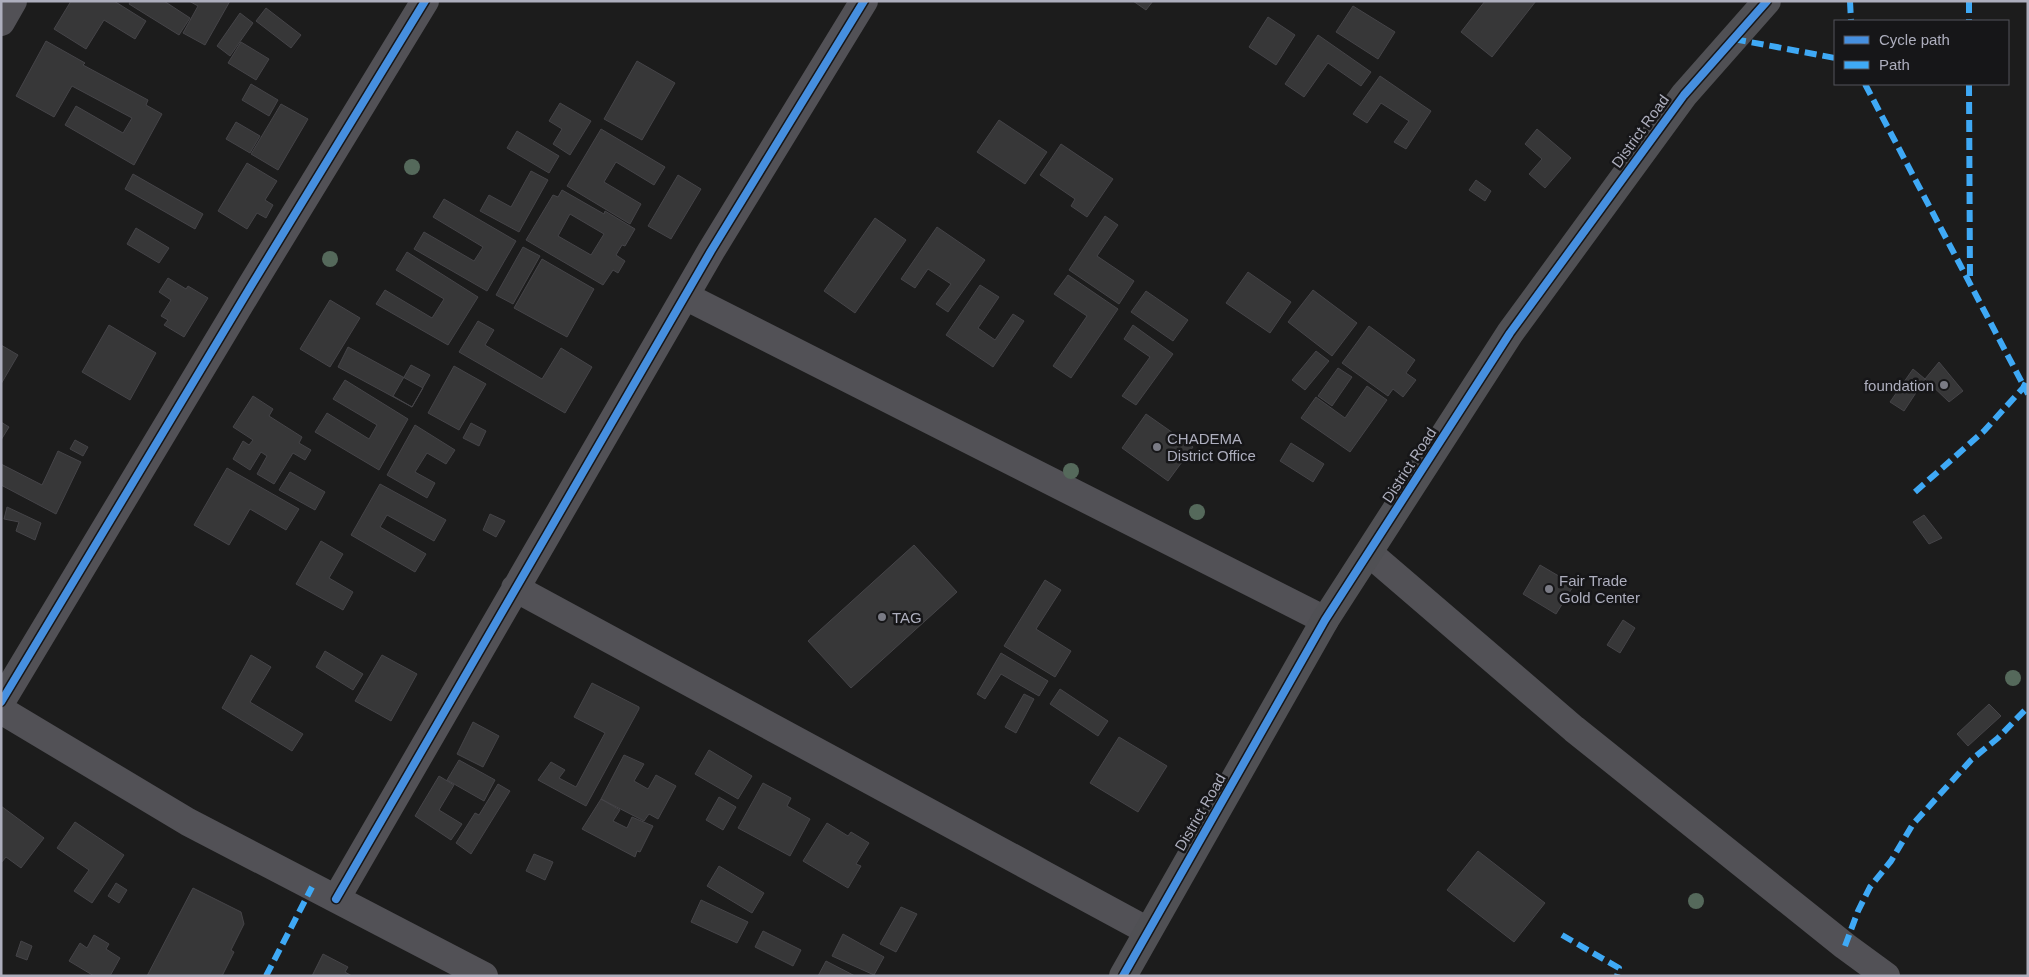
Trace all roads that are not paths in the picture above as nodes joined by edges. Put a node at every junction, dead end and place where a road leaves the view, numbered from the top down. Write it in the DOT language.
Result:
graph roads {
  1 [pos="13,1"];
  2 [pos="426,1"];
  3 [pos="864,1"];
  4 [pos="1768,1"];
  5 [pos="1,22"];
  6 [pos="685,296"];
  7 [pos="1369,553"];
  8 [pos="515,588"];
  9 [pos="1325,620"];
  10 [pos="1,702"];
  11 [pos="1,710"];
  12 [pos="336,899"];
  13 [pos="1148,931"];
  14 [pos="484,976"];
  15 [pos="1123,976"];
  16 [pos="1886,976"];
  1 -- 5 [label="street"];
  2 -- 10 [label="street"];
  3 -- 6 [label="street"];
  4 -- 7 [label="street, District Road"];
  6 -- 8 [label="street"];
  6 -- 9 [label="street"];
  7 -- 9 [label="street, District Road"];
  7 -- 16 [label="street"];
  8 -- 12 [label="street"];
  8 -- 13 [label="street"];
  9 -- 13 [label="street, District Road"];
  11 -- 12 [label="street"];
  12 -- 14 [label="street"];
  13 -- 15 [label="street, District Road"];
}
